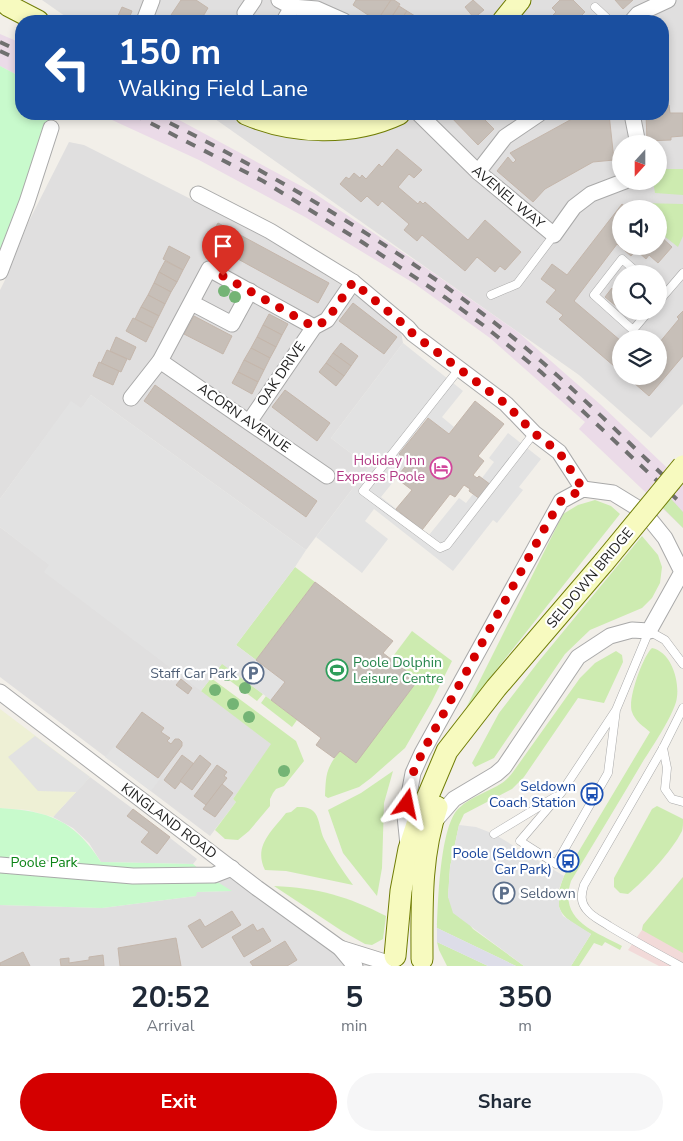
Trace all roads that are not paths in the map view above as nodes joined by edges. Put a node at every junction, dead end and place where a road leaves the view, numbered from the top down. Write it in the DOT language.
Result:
graph roads {
  1 [pos="2,0"];
  2 [pos="152,0"];
  3 [pos="254,0"];
  4 [pos="278,0"];
  5 [pos="520,0"];
  6 [pos="668,0"];
  7 [pos="595,7"];
  8 [pos="292,8"];
  9 [pos="245,14"];
  10 [pos="26,15"];
  11 [pos="146,15"];
  12 [pos="288,15"];
  13 [pos="330,15"];
  14 [pos="508,15"];
  15 [pos="604,15"];
  16 [pos="637,15"];
  17 [pos="264,120"];
  18 [pos="379,120"];
  19 [pos="424,120"];
  20 [pos="530,120"];
  21 [pos="633,120"];
  22 [pos="51,128"];
  23 [pos="636,135"];
  24 [pos="478,172"];
  25 [pos="612,186"];
  26 [pos="198,194"];
  27 [pos="554,235"];
  28 [pos="617,265"];
  29 [pos="629,265"];
  30 [pos="0,272"];
  31 [pos="612,272"];
  32 [pos="683,273"];
  33 [pos="353,282"];
  34 [pos="667,289"];
  35 [pos="250,291"];
  36 [pos="491,295"];
  37 [pos="192,304"];
  38 [pos="612,311"];
  39 [pos="622,320"];
  40 [pos="641,320"];
  41 [pos="314,327"];
  42 [pos="160,361"];
  43 [pos="459,369"];
  44 [pos="131,398"];
  45 [pos="249,422"];
  46 [pos="534,433"];
  47 [pos="683,466"];
  48 [pos="327,476"];
  49 [pos="583,489"];
  50 [pos="683,573"];
  51 [pos="649,631"];
  52 [pos="683,664"];
  53 [pos="496,688"];
  54 [pos="0,692"];
  55 [pos="683,708"];
  56 [pos="616,710"];
  57 [pos="663,748"];
  58 [pos="561,793"];
  59 [pos="683,802"];
  60 [pos="430,827"];
  61 [pos="494,834"];
  62 [pos="409,849"];
  63 [pos="0,865"];
  64 [pos="232,868"];
  65 [pos="340,948"];
  66 [pos="387,961"];
  67 [pos="425,963"];
  68 [pos="355,966"];
  69 [pos="680,966"];
  1 -- 10 [label="street"];
  2 -- 11 [label="street"];
  3 -- 9 [label="street"];
  4 -- 8 [label="street"];
  5 -- 14 [label="street"];
  6 -- 16 [label="street"];
  7 -- 15 [label="lane"];
  8 -- 12 [label="street"];
  8 -- 13 [label="street"];
  17 -- 18 [label="street"];
  19 -- 24 [label="street, AVENEL WAY"];
  20 -- 24 [label="street"];
  21 -- 23 [label="street"];
  22 -- 30 [label="street"];
  24 -- 27 [label="street, AVENEL WAY"];
  25 -- 27 [label="street, AVENEL WAY"];
  26 -- 33 [label="street"];
  27 -- 36 [label="lane"];
  28 -- 29 [label="lane"];
  31 -- 38 [label="lane"];
  32 -- 34 [label="lane"];
  33 -- 41 [label="street, OAK DRIVE"];
  33 -- 43 [label="street"];
  35 -- 37 [label="street"];
  35 -- 37 [label="street"];
  35 -- 41 [label="street"];
  37 -- 42 [label="street"];
  39 -- 40 [label="lane"];
  41 -- 45 [label="street, OAK DRIVE"];
  42 -- 44 [label="street"];
  42 -- 45 [label="street, ACORN AVENUE"];
  43 -- 46 [label="street"];
  43 -- 46 [label="lane"];
  45 -- 48 [label="street, ACORN AVENUE"];
  46 -- 49 [label="street"];
  47 -- 53 [label="street, SELDOWN BRIDGE, bridge"];
  49 -- 50 [label="street"];
  49 -- 62 [label="street"];
  50 -- 51 [label="street"];
  51 -- 52 [label="lane"];
  51 -- 56 [label="lane"];
  51 -- 60 [label="street"];
  53 -- 60 [label="street, SELDOWN BRIDGE"];
  53 -- 62 [label="street, SELDOWN BRIDGE"];
  54 -- 64 [label="street, KINGLAND ROAD"];
  55 -- 57 [label="lane"];
  56 -- 58 [label="lane"];
  56 -- 58 [label="lane"];
  57 -- 59 [label="lane"];
  57 -- 69 [label="lane"];
  58 -- 61 [label="lane"];
  60 -- 67 [label="street, SELDOWN BRIDGE"];
  62 -- 66 [label="street, SELDOWN BRIDGE"];
  63 -- 64 [label="street"];
  64 -- 65 [label="street, KINGLAND ROAD"];
  65 -- 66 [label="street, KINGLAND ROAD"];
  65 -- 68 [label="street, KINGLAND ROAD"];
  66 -- 67 [label="street"];
}
